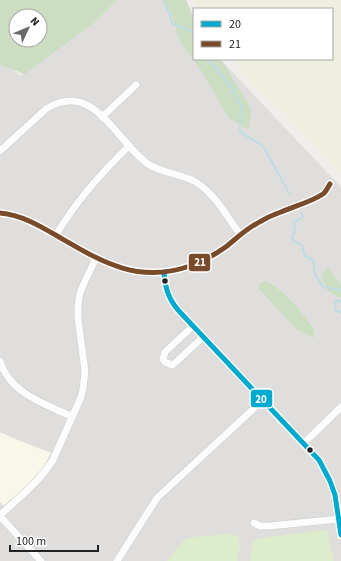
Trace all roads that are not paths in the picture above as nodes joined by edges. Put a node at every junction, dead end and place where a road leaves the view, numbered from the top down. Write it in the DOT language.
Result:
graph roads {
  1 [pos="136,85"];
  2 [pos="102,117"];
  3 [pos="129,146"];
  4 [pos="0,152"];
  5 [pos="330,184"];
  6 [pos="0,213"];
  7 [pos="240,234"];
  8 [pos="56,235"];
  9 [pos="96,258"];
  10 [pos="164,272"];
  11 [pos="193,326"];
  12 [pos="203,337"];
  13 [pos="0,361"];
  14 [pos="263,400"];
  15 [pos="341,407"];
  16 [pos="71,416"];
  17 [pos="304,443"];
  18 [pos="0,516"];
  19 [pos="339,520"];
  20 [pos="254,523"];
  21 [pos="341,535"];
  22 [pos="41,561"];
  23 [pos="117,561"];
  1 -- 2 [label="street"];
  2 -- 3 [label="street"];
  2 -- 4 [label="street"];
  3 -- 7 [label="street"];
  3 -- 8 [label="street"];
  5 -- 7 [label="street"];
  6 -- 8 [label="street"];
  7 -- 10 [label="street"];
  8 -- 9 [label="street"];
  9 -- 10 [label="street"];
  9 -- 16 [label="street"];
  10 -- 11 [label="street"];
  11 -- 12 [label="street"];
  11 -- 12 [label="street"];
  12 -- 14 [label="street"];
  13 -- 16 [label="street"];
  14 -- 17 [label="street"];
  14 -- 23 [label="street"];
  15 -- 17 [label="street"];
  16 -- 18 [label="street"];
  17 -- 19 [label="street"];
  18 -- 22 [label="street"];
  19 -- 20 [label="street"];
  19 -- 21 [label="street"];
}
